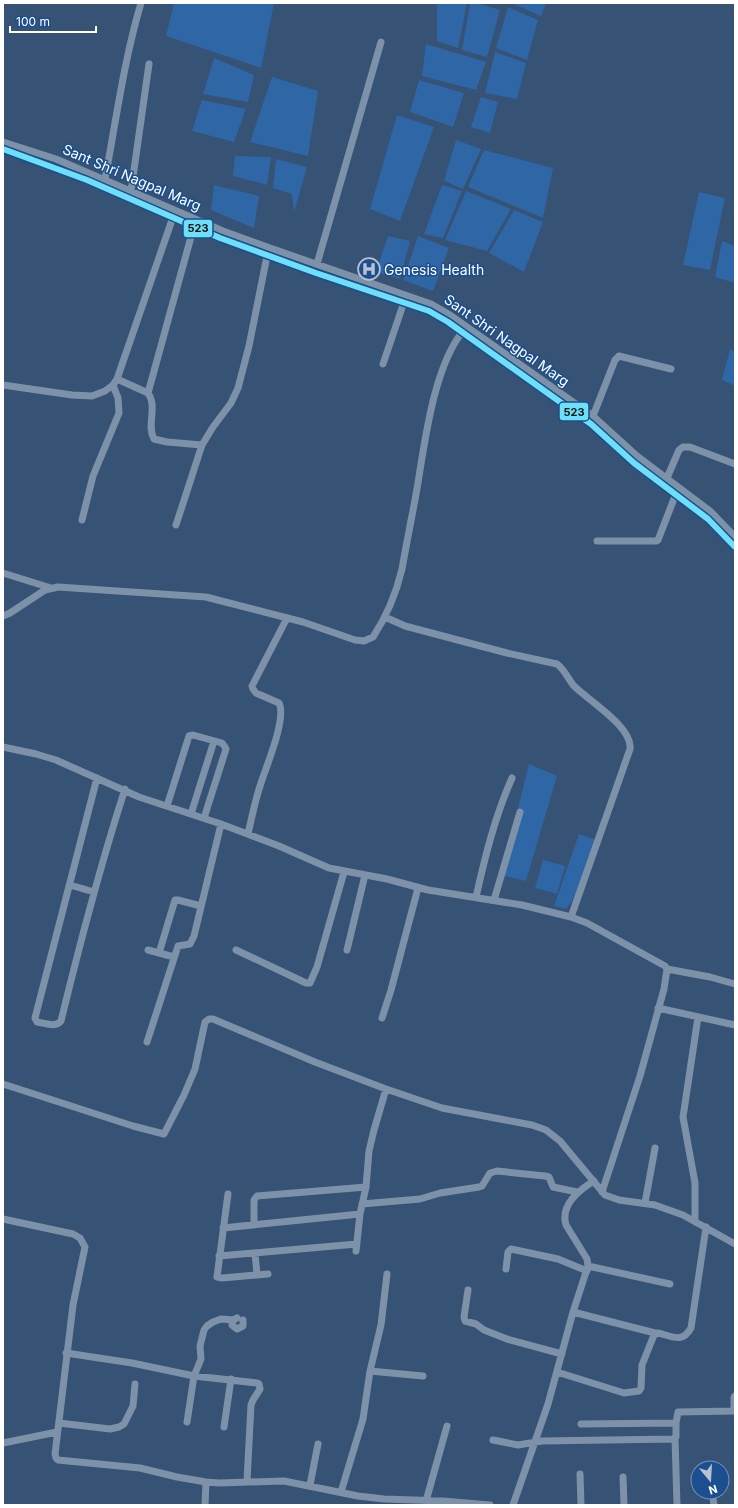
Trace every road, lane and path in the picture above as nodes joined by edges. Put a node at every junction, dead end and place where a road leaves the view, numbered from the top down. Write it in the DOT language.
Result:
graph roads {
  1 [pos="141,3"];
  2 [pos="380,42"];
  3 [pos="149,64"];
  4 [pos="3,142"];
  5 [pos="3,149"];
  6 [pos="105,180"];
  7 [pos="131,191"];
  8 [pos="173,217"];
  9 [pos="194,226"];
  10 [pos="267,256"];
  11 [pos="320,265"];
  12 [pos="321,274"];
  13 [pos="404,302"];
  14 [pos="464,330"];
  15 [pos="383,364"];
  16 [pos="672,369"];
  17 [pos="115,382"];
  18 [pos="3,385"];
  19 [pos="148,393"];
  20 [pos="593,416"];
  21 [pos="202,445"];
  22 [pos="735,464"];
  23 [pos="667,478"];
  24 [pos="677,491"];
  25 [pos="82,520"];
  26 [pos="176,525"];
  27 [pos="735,537"];
  28 [pos="597,541"];
  29 [pos="735,547"];
  30 [pos="3,573"];
  31 [pos="51,588"];
  32 [pos="3,616"];
  33 [pos="385,617"];
  34 [pos="287,618"];
  35 [pos="214,741"];
  36 [pos="3,747"];
  37 [pos="97,778"];
  38 [pos="512,778"];
  39 [pos="125,789"];
  40 [pos="167,806"];
  41 [pos="520,812"];
  42 [pos="191,814"];
  43 [pos="204,818"];
  44 [pos="221,824"];
  45 [pos="248,834"];
  46 [pos="344,872"];
  47 [pos="365,875"];
  48 [pos="70,885"];
  49 [pos="418,888"];
  50 [pos="94,892"];
  51 [pos="476,897"];
  52 [pos="494,900"];
  53 [pos="201,906"];
  54 [pos="571,917"];
  55 [pos="148,950"];
  56 [pos="236,950"];
  57 [pos="347,950"];
  58 [pos="158,953"];
  59 [pos="174,957"];
  60 [pos="667,969"];
  61 [pos="735,984"];
  62 [pos="658,1008"];
  63 [pos="698,1017"];
  64 [pos="382,1018"];
  65 [pos="735,1025"];
  66 [pos="147,1042"];
  67 [pos="3,1084"];
  68 [pos="386,1089"];
  69 [pos="655,1148"];
  70 [pos="594,1181"];
  71 [pos="366,1186"];
  72 [pos="577,1192"];
  73 [pos="602,1192"];
  74 [pos="228,1194"];
  75 [pos="645,1203"];
  76 [pos="362,1204"];
  77 [pos="360,1214"];
  78 [pos="3,1219"];
  79 [pos="695,1221"];
  80 [pos="254,1225"];
  81 [pos="706,1227"];
  82 [pos="223,1228"];
  83 [pos="735,1244"];
  84 [pos="255,1253"];
  85 [pos="220,1256"];
  86 [pos="587,1268"];
  87 [pos="506,1269"];
  88 [pos="268,1274"];
  89 [pos="386,1274"];
  90 [pos="256,1275"];
  91 [pos="670,1284"];
  92 [pos="468,1290"];
  93 [pos="573,1312"];
  94 [pos="238,1320"];
  95 [pos="656,1333"];
  96 [pos="66,1353"];
  97 [pos="562,1354"];
  98 [pos="370,1371"];
  99 [pos="557,1372"];
  100 [pos="194,1376"];
  101 [pos="423,1376"];
  102 [pos="231,1380"];
  103 [pos="135,1384"];
  104 [pos="735,1396"];
  105 [pos="187,1422"];
  106 [pos="59,1423"];
  107 [pos="676,1423"];
  108 [pos="581,1424"];
  109 [pos="447,1426"];
  110 [pos="224,1427"];
  111 [pos="57,1432"];
  112 [pos="675,1438"];
  113 [pos="493,1440"];
  114 [pos="535,1442"];
  115 [pos="3,1443"];
  116 [pos="318,1444"];
  117 [pos="580,1474"];
  118 [pos="623,1477"];
  119 [pos="206,1482"];
  120 [pos="247,1482"];
  121 [pos="310,1485"];
  122 [pos="341,1492"];
  123 [pos="426,1501"];
  124 [pos="384,1502"];
  125 [pos="411,1503"];
  126 [pos="442,1503"];
  127 [pos="205,1505"];
  128 [pos="490,1505"];
  129 [pos="513,1505"];
  130 [pos="581,1505"];
  131 [pos="624,1505"];
  132 [pos="677,1505"];
  1 -- 6 [label="street"];
  2 -- 11 [label="street"];
  3 -- 7 [label="street"];
  4 -- 6 [label="street, Sant Shri Nagpal Marg"];
  5 -- 8 [label="street, Sant Shri Nagpal Marg"];
  6 -- 7 [label="street, Sant Shri Nagpal Marg"];
  7 -- 11 [label="street, Sant Shri Nagpal Marg"];
  8 -- 9 [label="street, Sant Shri Nagpal Marg"];
  8 -- 17 [label="street"];
  9 -- 10 [label="street, Sant Shri Nagpal Marg"];
  9 -- 19 [label="street"];
  10 -- 12 [label="street, Sant Shri Nagpal Marg"];
  10 -- 21 [label="street"];
  11 -- 12 [label="street"];
  11 -- 14 [label="street, Sant Shri Nagpal Marg"];
  12 -- 13 [label="street, Sant Shri Nagpal Marg"];
  13 -- 14 [label="street, Sant Shri Nagpal Marg"];
  13 -- 15 [label="street"];
  14 -- 20 [label="street, Sant Shri Nagpal Marg"];
  14 -- 24 [label="street, Sant Shri Nagpal Marg"];
  14 -- 33 [label="street"];
  16 -- 20 [label="street"];
  17 -- 18 [label="street"];
  17 -- 19 [label="street"];
  17 -- 25 [label="street"];
  19 -- 21 [label="street"];
  20 -- 23 [label="street, Sant Shri Nagpal Marg"];
  21 -- 26 [label="street"];
  22 -- 23 [label="street"];
  23 -- 24 [label="street, Sant Shri Nagpal Marg"];
  24 -- 27 [label="street, Sant Shri Nagpal Marg"];
  24 -- 28 [label="street"];
  24 -- 29 [label="street, Sant Shri Nagpal Marg"];
  30 -- 31 [label="street"];
  31 -- 32 [label="street"];
  31 -- 34 [label="street"];
  33 -- 34 [label="street"];
  33 -- 54 [label="street"];
  34 -- 45 [label="street"];
  35 -- 40 [label="street"];
  35 -- 42 [label="street"];
  35 -- 43 [label="street"];
  36 -- 37 [label="street"];
  37 -- 39 [label="street"];
  37 -- 48 [label="street"];
  38 -- 51 [label="street"];
  39 -- 40 [label="street"];
  39 -- 50 [label="street"];
  40 -- 42 [label="street"];
  41 -- 52 [label="street"];
  42 -- 43 [label="street"];
  43 -- 44 [label="street"];
  44 -- 45 [label="street"];
  44 -- 53 [label="street"];
  45 -- 46 [label="street"];
  46 -- 47 [label="street"];
  46 -- 56 [label="street"];
  47 -- 49 [label="street"];
  47 -- 57 [label="street"];
  48 -- 50 [label="street"];
  48 -- 50 [label="street"];
  49 -- 51 [label="street"];
  49 -- 64 [label="street"];
  51 -- 52 [label="street"];
  52 -- 54 [label="street"];
  53 -- 58 [label="street"];
  53 -- 59 [label="street"];
  54 -- 60 [label="street"];
  55 -- 58 [label="street"];
  58 -- 59 [label="street"];
  59 -- 66 [label="street"];
  60 -- 61 [label="street"];
  60 -- 62 [label="street"];
  62 -- 63 [label="street"];
  62 -- 73 [label="street"];
  63 -- 65 [label="street"];
  63 -- 79 [label="street"];
  67 -- 68 [label="street"];
  68 -- 70 [label="street"];
  68 -- 71 [label="street"];
  69 -- 75 [label="street"];
  70 -- 72 [label="street"];
  70 -- 73 [label="street"];
  71 -- 76 [label="street"];
  71 -- 80 [label="street"];
  72 -- 76 [label="street"];
  72 -- 86 [label="street"];
  73 -- 75 [label="street"];
  74 -- 82 [label="street"];
  75 -- 79 [label="street"];
  76 -- 77 [label="street"];
  77 -- 80 [label="street"];
  77 -- 84 [label="street"];
  78 -- 96 [label="street"];
  79 -- 81 [label="street"];
  80 -- 82 [label="street"];
  81 -- 83 [label="street"];
  81 -- 95 [label="street"];
  82 -- 85 [label="street"];
  84 -- 85 [label="street"];
  84 -- 90 [label="street"];
  85 -- 90 [label="street"];
  86 -- 87 [label="street"];
  86 -- 91 [label="street"];
  86 -- 93 [label="street"];
  88 -- 90 [label="street"];
  89 -- 98 [label="street"];
  92 -- 97 [label="street"];
  93 -- 95 [label="street"];
  93 -- 97 [label="street"];
  94 -- 100 [label="street"];
  95 -- 99 [label="street"];
  96 -- 100 [label="street"];
  96 -- 106 [label="street"];
  97 -- 99 [label="street"];
  98 -- 101 [label="street"];
  98 -- 122 [label="street"];
  99 -- 114 [label="street"];
  100 -- 102 [label="street"];
  100 -- 105 [label="street"];
  102 -- 110 [label="street"];
  102 -- 120 [label="street"];
  103 -- 106 [label="street"];
  104 -- 107 [label="street"];
  106 -- 111 [label="street"];
  107 -- 108 [label="street"];
  107 -- 112 [label="street"];
  109 -- 123 [label="street"];
  111 -- 115 [label="street"];
  111 -- 119 [label="street"];
  112 -- 114 [label="street"];
  112 -- 132 [label="street"];
  113 -- 114 [label="street"];
  114 -- 129 [label="street"];
  116 -- 121 [label="street"];
  117 -- 130 [label="street"];
  118 -- 131 [label="street"];
  119 -- 120 [label="street"];
  119 -- 127 [label="street"];
  120 -- 121 [label="street"];
  121 -- 122 [label="street"];
  122 -- 124 [label="street"];
  123 -- 125 [label="street"];
  123 -- 126 [label="street"];
  124 -- 125 [label="street"];
  126 -- 128 [label="street"];
}
